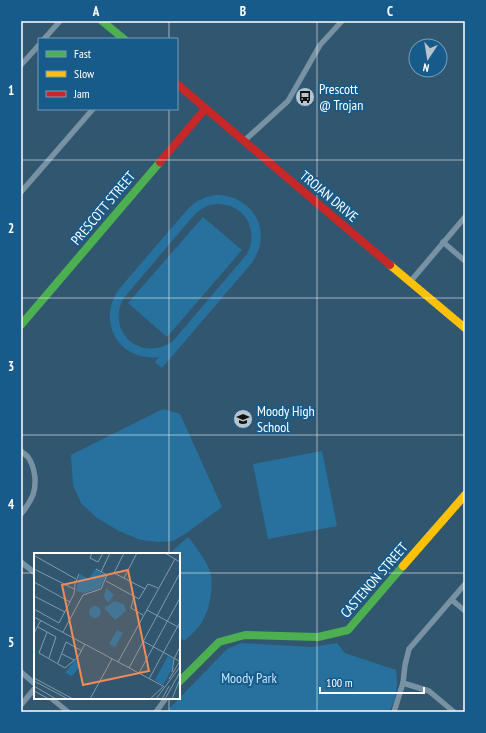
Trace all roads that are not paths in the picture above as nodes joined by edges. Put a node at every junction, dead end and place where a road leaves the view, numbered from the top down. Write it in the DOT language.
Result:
graph roads {
  1 [pos="60,21"];
  2 [pos="102,21"];
  3 [pos="342,21"];
  4 [pos="45,38"];
  5 [pos="123,38"];
  6 [pos="38,46"];
  7 [pos="21,65"];
  8 [pos="178,85"];
  9 [pos="205,109"];
  10 [pos="92,110"];
  11 [pos="244,142"];
  12 [pos="21,192"];
  13 [pos="465,217"];
  14 [pos="443,242"];
  15 [pos="465,261"];
  16 [pos="410,282"];
  17 [pos="21,325"];
  18 [pos="465,328"];
  19 [pos="21,451"];
  20 [pos="465,496"];
  21 [pos="21,514"];
  22 [pos="21,562"];
  23 [pos="34,573"];
  24 [pos="465,584"];
  25 [pos="452,600"];
  26 [pos="465,611"];
  27 [pos="21,672"];
  28 [pos="180,681"];
  29 [pos="34,683"];
  30 [pos="403,683"];
  31 [pos="34,689"];
  32 [pos="52,699"];
  33 [pos="165,699"];
  34 [pos="21,705"];
  35 [pos="68,712"];
  36 [pos="156,712"];
  37 [pos="394,712"];
  38 [pos="454,712"];
  1 -- 4 [label="street"];
  2 -- 5 [label="street"];
  3 -- 11 [label="street"];
  6 -- 7 [label="street"];
  8 -- 9 [label="street, TROJAN DRIVE"];
  9 -- 11 [label="street, TROJAN DRIVE"];
  9 -- 17 [label="street, PRESCOTT STREET"];
  10 -- 12 [label="street"];
  11 -- 16 [label="street, TROJAN DRIVE"];
  13 -- 14 [label="street"];
  14 -- 15 [label="street"];
  14 -- 16 [label="street"];
  16 -- 18 [label="street, TROJAN DRIVE"];
  19 -- 21 [label="street"];
  20 -- 28 [label="street, CASTENON STREET"];
  22 -- 23 [label="street"];
  24 -- 25 [label="street"];
  25 -- 26 [label="street"];
  25 -- 30 [label="street"];
  27 -- 29 [label="street"];
  30 -- 37 [label="street"];
  30 -- 38 [label="street"];
  31 -- 34 [label="street"];
  32 -- 35 [label="street"];
  33 -- 36 [label="street"];
}
